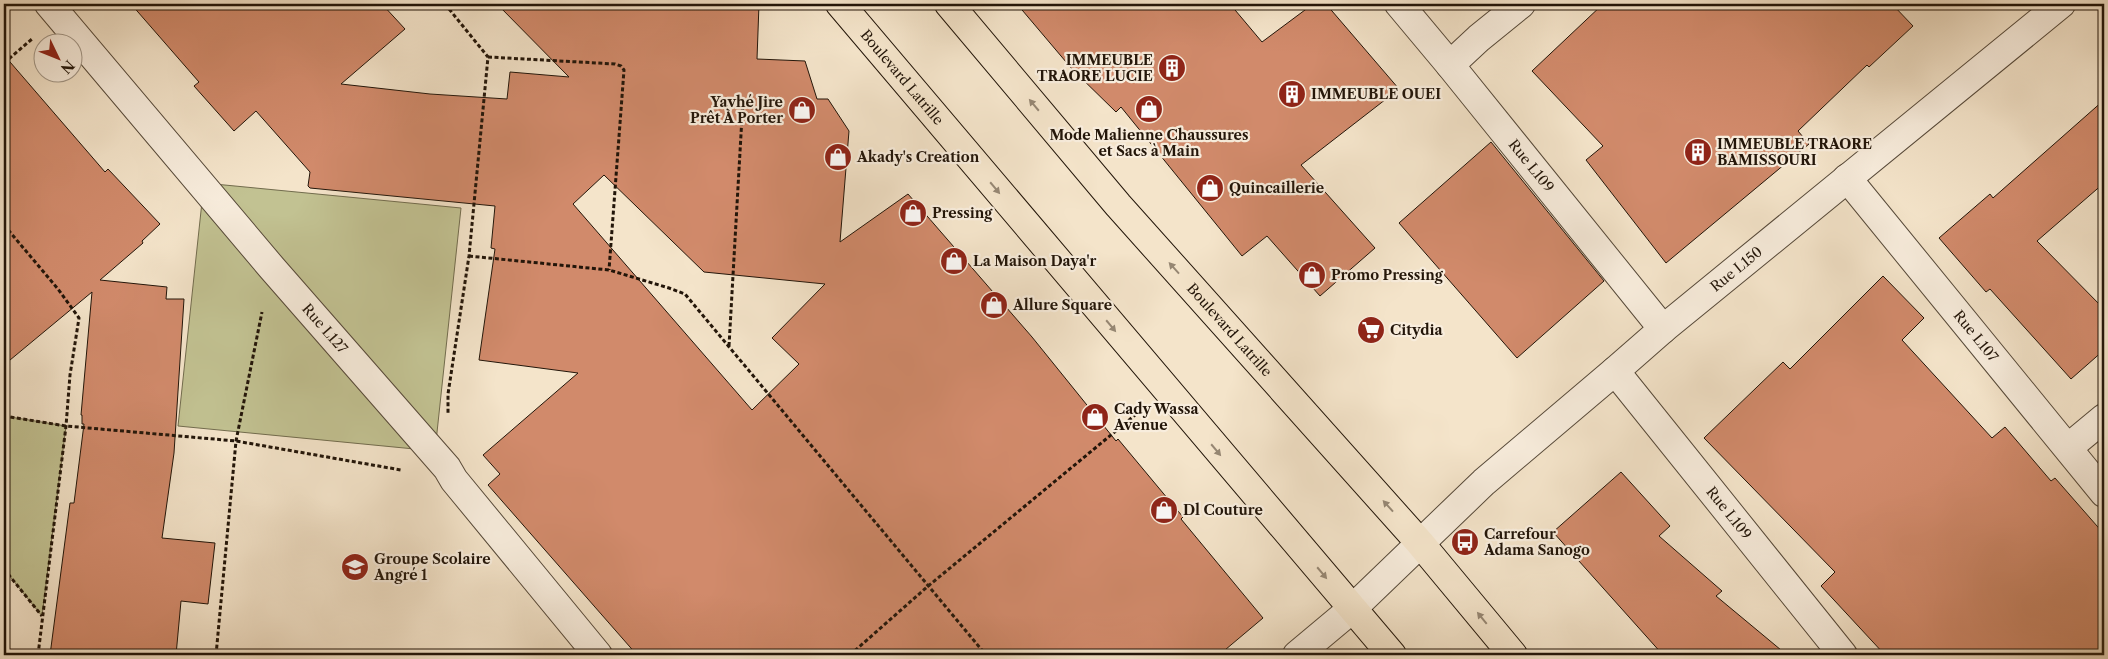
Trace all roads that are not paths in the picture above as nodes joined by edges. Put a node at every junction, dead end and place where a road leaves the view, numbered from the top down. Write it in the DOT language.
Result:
graph roads {
  1 [pos="49,4"];
  2 [pos="840,4"];
  3 [pos="949,4"];
  4 [pos="1399,4"];
  5 [pos="1521,4"];
  6 [pos="2061,4"];
  7 [pos="1450,65"];
  8 [pos="1847,178"];
  9 [pos="1662,329"];
  10 [pos="1616,371"];
  11 [pos="2104,418"];
  12 [pos="2069,447"];
  13 [pos="2104,493"];
  14 [pos="1420,542"];
  15 [pos="1352,609"];
  16 [pos="598,655"];
  17 [pos="1297,655"];
  18 [pos="1392,655"];
  19 [pos="1513,655"];
  20 [pos="1843,655"];
  1 -- 16 [label="street, Rue L127"];
  2 -- 15 [label="main road, Boulevard Latrille, one-way"];
  14 -- 3 [label="main road, Boulevard Latrille, one-way"];
  4 -- 7 [label="street, Rue L109"];
  5 -- 7 [label="street"];
  6 -- 8 [label="street, Rue L150"];
  7 -- 9 [label="street, Rue L109"];
  8 -- 9 [label="street, Rue L150"];
  8 -- 12 [label="street, Rue L107"];
  9 -- 10 [label="street, Rue L150"];
  10 -- 14 [label="street, Rue L150"];
  10 -- 20 [label="street, Rue L109"];
  11 -- 12 [label="street"];
  12 -- 13 [label="street, Rue L107"];
  14 -- 15 [label="street, Rue L150"];
  19 -- 14 [label="main road, Boulevard Latrille, one-way"];
  15 -- 17 [label="street, Rue L150"];
  15 -- 18 [label="main road, Boulevard Latrille"];
}
